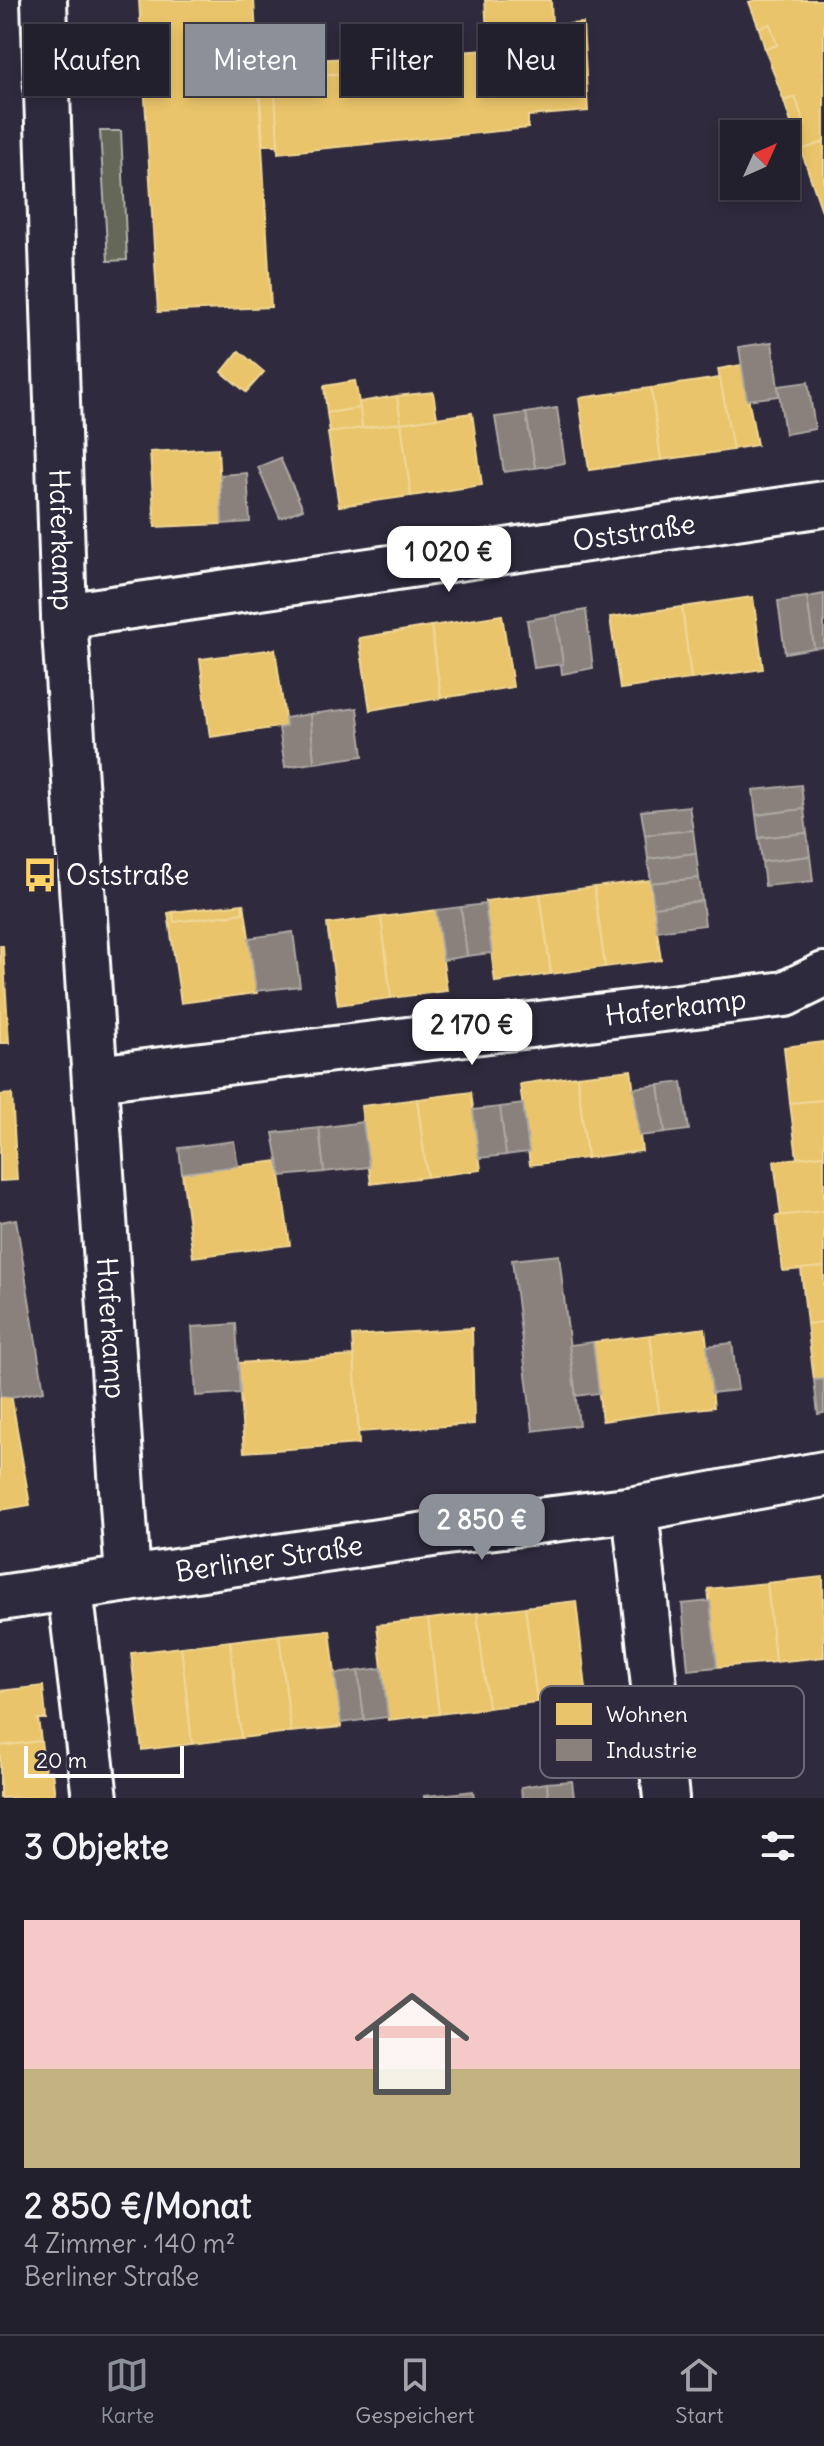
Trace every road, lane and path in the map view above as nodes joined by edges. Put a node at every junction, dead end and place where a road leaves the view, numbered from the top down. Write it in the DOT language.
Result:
graph roads {
  1 [pos="44,0"];
  2 [pos="824,504"];
  3 [pos="64,616"];
  4 [pos="824,975"];
  5 [pos="96,1078"];
  6 [pos="824,1474"];
  7 [pos="635,1509"];
  8 [pos="128,1579"];
  9 [pos="70,1589"];
  10 [pos="0,1598"];
  11 [pos="654,1686"];
  12 [pos="664,1778"];
  13 [pos="95,1798"];
  14 [pos="666,1798"];
  1 -- 3 [label="street, Haferkamp"];
  2 -- 3 [label="street, Oststraße"];
  3 -- 5 [label="street, Haferkamp"];
  4 -- 5 [label="street, Haferkamp"];
  5 -- 8 [label="street, Haferkamp"];
  6 -- 7 [label="street, Berliner Straße"];
  7 -- 8 [label="street, Berliner Straße"];
  7 -- 11 [label="street"];
  8 -- 9 [label="street, Berliner Straße"];
  9 -- 10 [label="street, Berliner Straße"];
  9 -- 13 [label="street"];
  12 -- 14 [label="street"];
}
